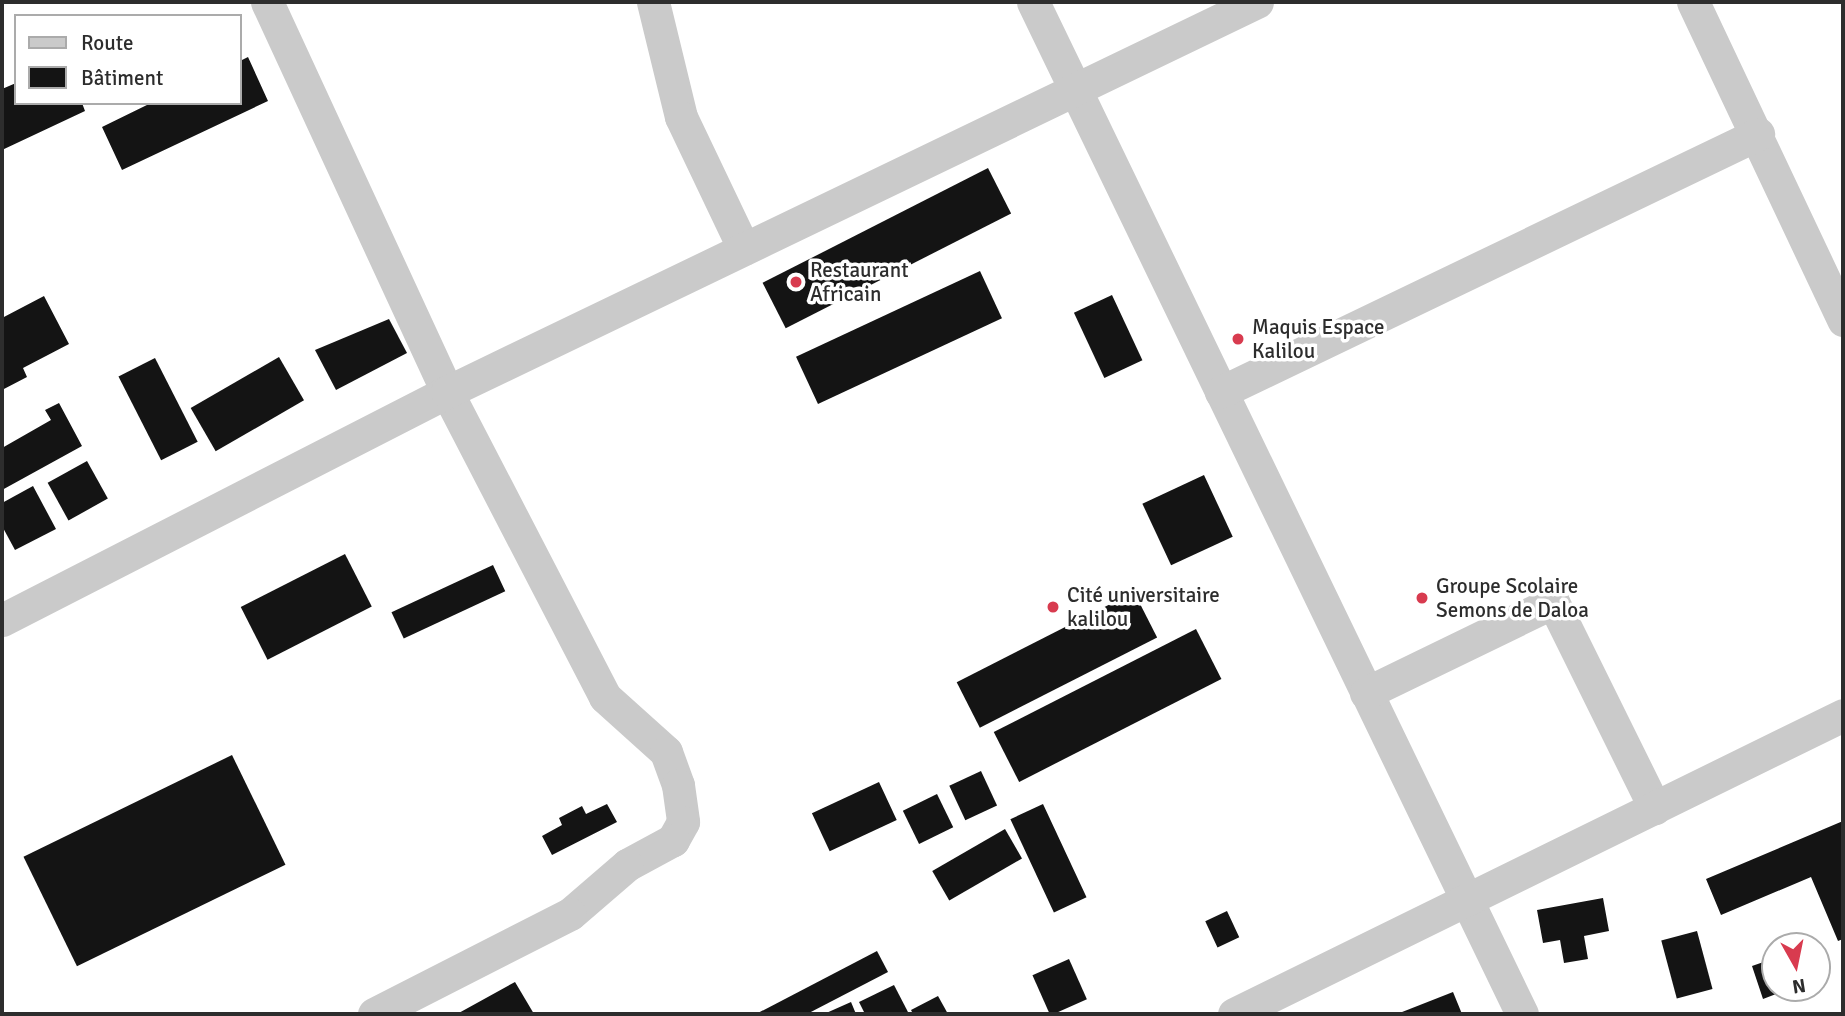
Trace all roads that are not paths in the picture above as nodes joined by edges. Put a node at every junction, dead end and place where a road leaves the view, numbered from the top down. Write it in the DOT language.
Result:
graph roads {
  1 [pos="267,2"];
  2 [pos="653,2"];
  3 [pos="1033,2"];
  4 [pos="1257,2"];
  5 [pos="1693,2"];
  6 [pos="1076,88"];
  7 [pos="1758,134"];
  8 [pos="744,249"];
  9 [pos="1843,320"];
  10 [pos="447,392"];
  11 [pos="1221,392"];
  12 [pos="2,620"];
  13 [pos="1366,693"];
  14 [pos="1843,715"];
  15 [pos="1654,807"];
  16 [pos="1465,901"];
  17 [pos="391,1011"];
  18 [pos="1234,1014"];
  19 [pos="1522,1014"];
  1 -- 10 [label="street"];
  2 -- 8 [label="street"];
  3 -- 6 [label="street"];
  4 -- 6 [label="street"];
  5 -- 7 [label="street"];
  6 -- 8 [label="street"];
  6 -- 11 [label="street"];
  7 -- 9 [label="street"];
  7 -- 11 [label="street"];
  8 -- 10 [label="street"];
  10 -- 12 [label="street"];
  10 -- 17 [label="street"];
  11 -- 13 [label="street"];
  13 -- 15 [label="street"];
  13 -- 16 [label="street"];
  14 -- 15 [label="street"];
  15 -- 16 [label="street"];
  16 -- 18 [label="street"];
  16 -- 19 [label="street"];
}
